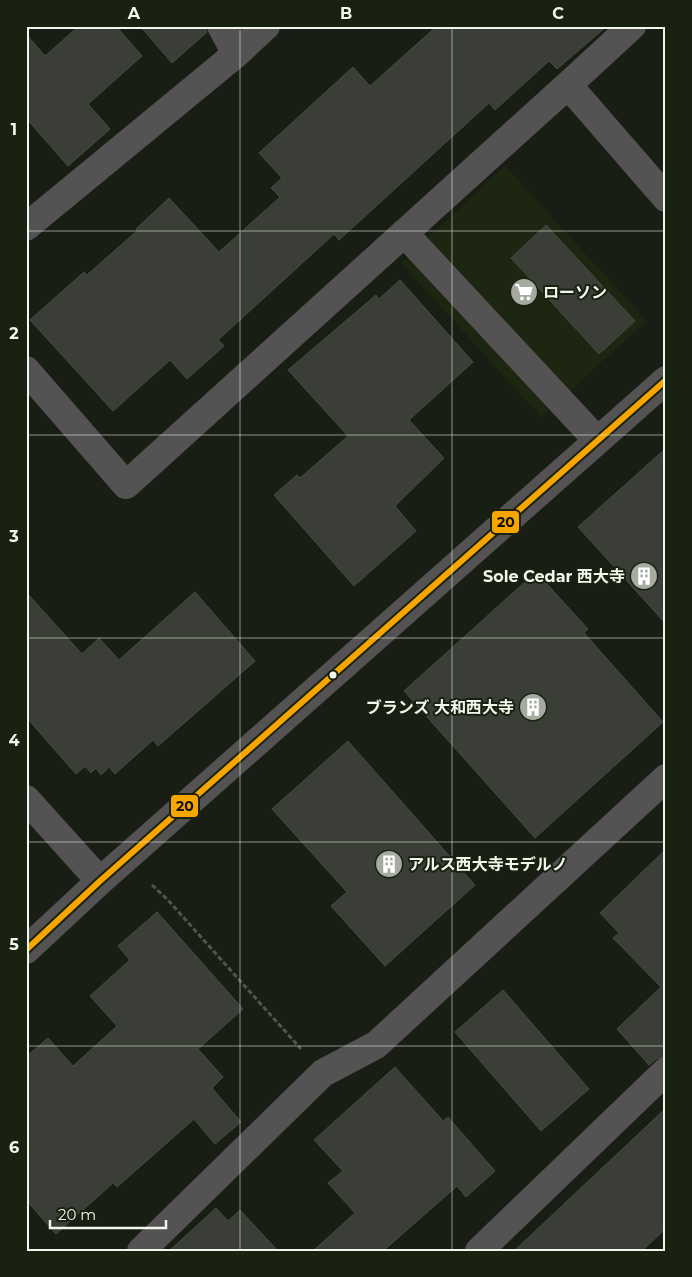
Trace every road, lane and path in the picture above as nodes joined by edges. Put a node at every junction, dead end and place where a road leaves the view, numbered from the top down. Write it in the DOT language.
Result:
graph roads {
  1 [pos="221,26"];
  2 [pos="266,26"];
  3 [pos="632,26"];
  4 [pos="236,54"];
  5 [pos="568,85"];
  6 [pos="666,198"];
  7 [pos="26,227"];
  8 [pos="404,233"];
  9 [pos="26,370"];
  10 [pos="666,380"];
  11 [pos="597,440"];
  12 [pos="666,778"];
  13 [pos="26,799"];
  14 [pos="100,881"];
  15 [pos="152,885"];
  16 [pos="26,950"];
  17 [pos="666,1071"];
  18 [pos="323,1073"];
  19 [pos="141,1251"];
  20 [pos="479,1251"];
  1 -- 4 [label="street"];
  2 -- 4 [label="street"];
  3 -- 5 [label="street"];
  4 -- 7 [label="street"];
  5 -- 6 [label="street"];
  5 -- 8 [label="street"];
  8 -- 9 [label="street"];
  8 -- 11 [label="street"];
  10 -- 11 [label="street"];
  11 -- 14 [label="street"];
  12 -- 18 [label="street"];
  13 -- 14 [label="street"];
  14 -- 16 [label="street"];
  15 -- 18 [label="path"];
  17 -- 20 [label="street"];
  18 -- 19 [label="street"];
}
